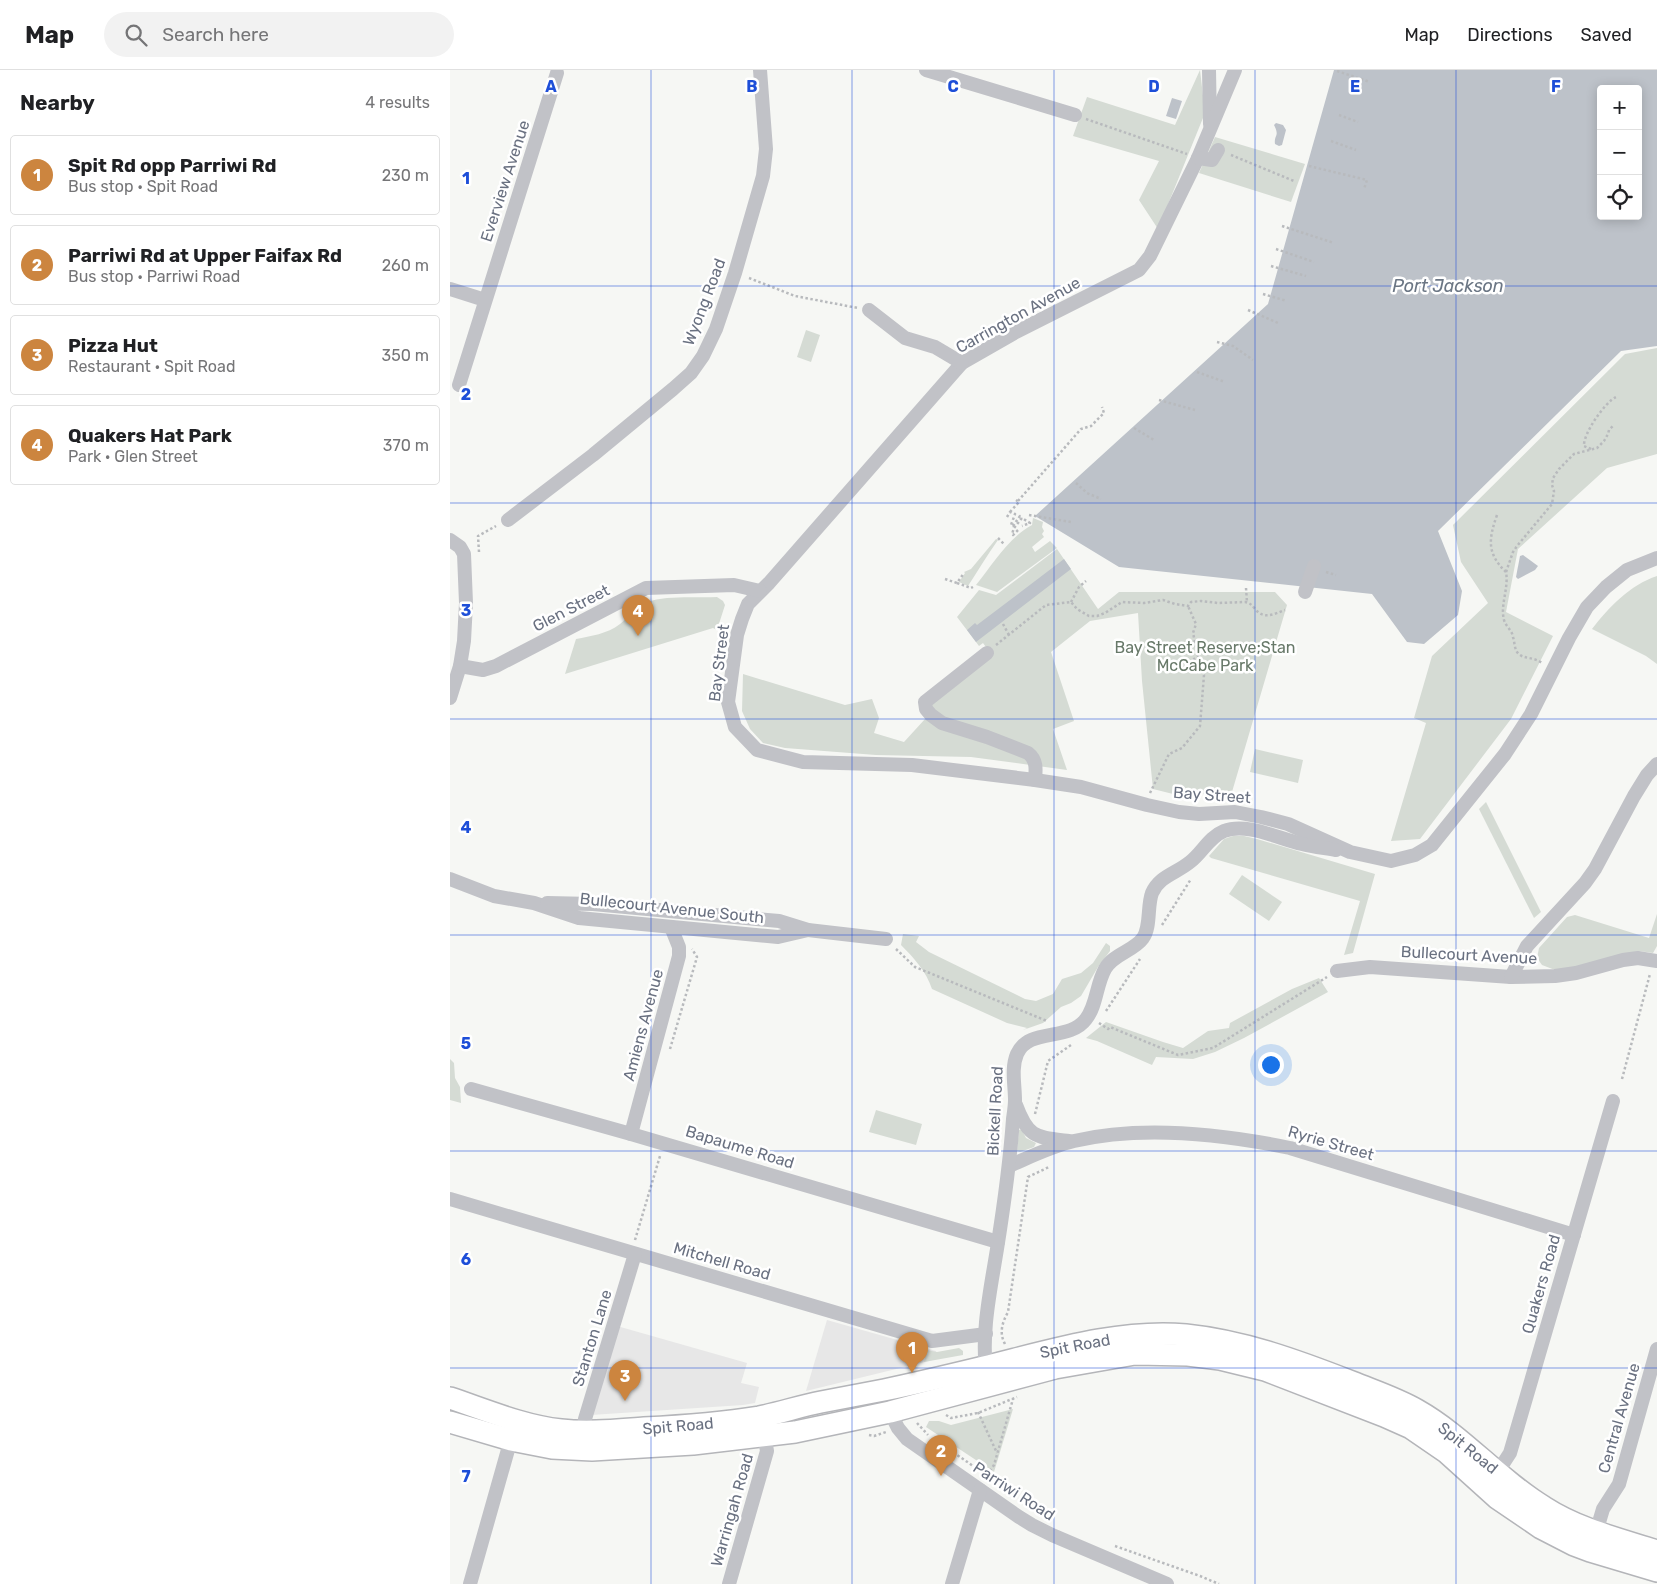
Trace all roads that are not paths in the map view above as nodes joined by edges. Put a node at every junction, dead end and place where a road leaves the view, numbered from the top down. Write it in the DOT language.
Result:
graph roads {
  1 [pos="760,70"];
  2 [pos="926,70"];
  3 [pos="1209,70"];
  4 [pos="1235,70"];
  5 [pos="557,73"];
  6 [pos="1075,115"];
  7 [pos="1210,128"];
  8 [pos="1218,150"];
  9 [pos="1198,158"];
  10 [pos="450,289"];
  11 [pos="486,300"];
  12 [pos="869,310"];
  13 [pos="962,363"];
  14 [pos="459,386"];
  15 [pos="508,520"];
  16 [pos="450,540"];
  17 [pos="1657,558"];
  18 [pos="1314,566"];
  19 [pos="760,591"];
  20 [pos="1305,592"];
  21 [pos="990,650"];
  22 [pos="460,666"];
  23 [pos="450,698"];
  24 [pos="1657,764"];
  25 [pos="1034,780"];
  26 [pos="1350,852"];
  27 [pos="450,879"];
  28 [pos="534,903"];
  29 [pos="670,927"];
  30 [pos="808,930"];
  31 [pos="886,939"];
  32 [pos="1656,958"];
  33 [pos="1337,971"];
  34 [pos="1511,977"];
  35 [pos="470,1089"];
  36 [pos="1613,1101"];
  37 [pos="1015,1102"];
  38 [pos="631,1134"];
  39 [pos="1071,1141"];
  40 [pos="1009,1166"];
  41 [pos="450,1199"];
  42 [pos="1574,1234"];
  43 [pos="998,1242"];
  44 [pos="635,1254"];
  45 [pos="986,1334"];
  46 [pos="1657,1349"];
  47 [pos="988,1376"];
  48 [pos="450,1398"];
  49 [pos="890,1412"];
  50 [pos="450,1422"];
  51 [pos="762,1426"];
  52 [pos="514,1430"];
  53 [pos="583,1432"];
  54 [pos="1498,1473"];
  55 [pos="980,1490"];
  56 [pos="1594,1541"];
  57 [pos="1657,1551"];
  58 [pos="1657,1571"];
  59 [pos="470,1584"];
  60 [pos="729,1584"];
  61 [pos="952,1584"];
  62 [pos="1167,1584"];
  1 -- 15 [label="street, Wyong Road"];
  2 -- 6 [label="street"];
  3 -- 7 [label="street, Carrington Avenue"];
  4 -- 7 [label="street, Carrington Avenue"];
  5 -- 11 [label="street, Everview Avenue"];
  7 -- 9 [label="street, Carrington Avenue"];
  8 -- 9 [label="street"];
  9 -- 13 [label="street, Carrington Avenue"];
  10 -- 11 [label="street"];
  11 -- 14 [label="street, Everview Avenue"];
  12 -- 13 [label="street"];
  13 -- 19 [label="street, Carrington Avenue"];
  16 -- 22 [label="street"];
  17 -- 26 [label="street, Bay Street"];
  18 -- 20 [label="street"];
  19 -- 22 [label="street, Glen Street"];
  19 -- 25 [label="street, Bay Street"];
  21 -- 25 [label="street"];
  22 -- 23 [label="street"];
  24 -- 34 [label="street"];
  25 -- 26 [label="street, Bay Street"];
  26 -- 37 [label="street, Bickell Road"];
  27 -- 28 [label="street, Bullecourt Avenue South"];
  28 -- 29 [label="street, Bullecourt Avenue South"];
  28 -- 30 [label="street, Bullecourt Avenue South"];
  29 -- 30 [label="street, Bullecourt Avenue South"];
  29 -- 38 [label="street, Amiens Avenue"];
  30 -- 31 [label="street, Bullecourt Avenue South"];
  32 -- 34 [label="street, Bullecourt Avenue"];
  33 -- 34 [label="street, Bullecourt Avenue"];
  35 -- 38 [label="street, Bapaume Road"];
  36 -- 42 [label="street, Quakers Road"];
  37 -- 39 [label="street, Ryrie Street"];
  37 -- 40 [label="street, Bickell Road"];
  38 -- 43 [label="street, Bapaume Road"];
  39 -- 40 [label="street, Ryrie Street"];
  39 -- 42 [label="street, Ryrie Street"];
  40 -- 43 [label="street, Bickell Road"];
  41 -- 44 [label="street, Mitchell Road"];
  42 -- 54 [label="street, Quakers Road"];
  43 -- 45 [label="street, Bickell Road"];
  44 -- 45 [label="street, Mitchell Road"];
  44 -- 53 [label="street, Stanton Lane"];
  45 -- 47 [label="street, Bickell Road"];
  46 -- 56 [label="street, Central Avenue"];
  47 -- 49 [label="highway, Spit Road"];
  47 -- 51 [label="highway, Spit Road"];
  47 -- 54 [label="highway, Spit Road"];
  47 -- 56 [label="highway, Spit Road"];
  48 -- 52 [label="highway, Spit Road"];
  49 -- 51 [label="highway, Spit Road"];
  49 -- 55 [label="street, Parriwi Road"];
  50 -- 52 [label="highway, Spit Road"];
  51 -- 52 [label="highway, Spit Road"];
  51 -- 53 [label="highway, Spit Road"];
  51 -- 60 [label="street, Warringah Road"];
  52 -- 53 [label="highway, Spit Road"];
  52 -- 59 [label="street"];
  54 -- 56 [label="highway, Spit Road"];
  55 -- 61 [label="street"];
  55 -- 62 [label="street, Parriwi Road"];
  56 -- 57 [label="highway, Spit Road"];
  56 -- 58 [label="highway, Spit Road"];
}
